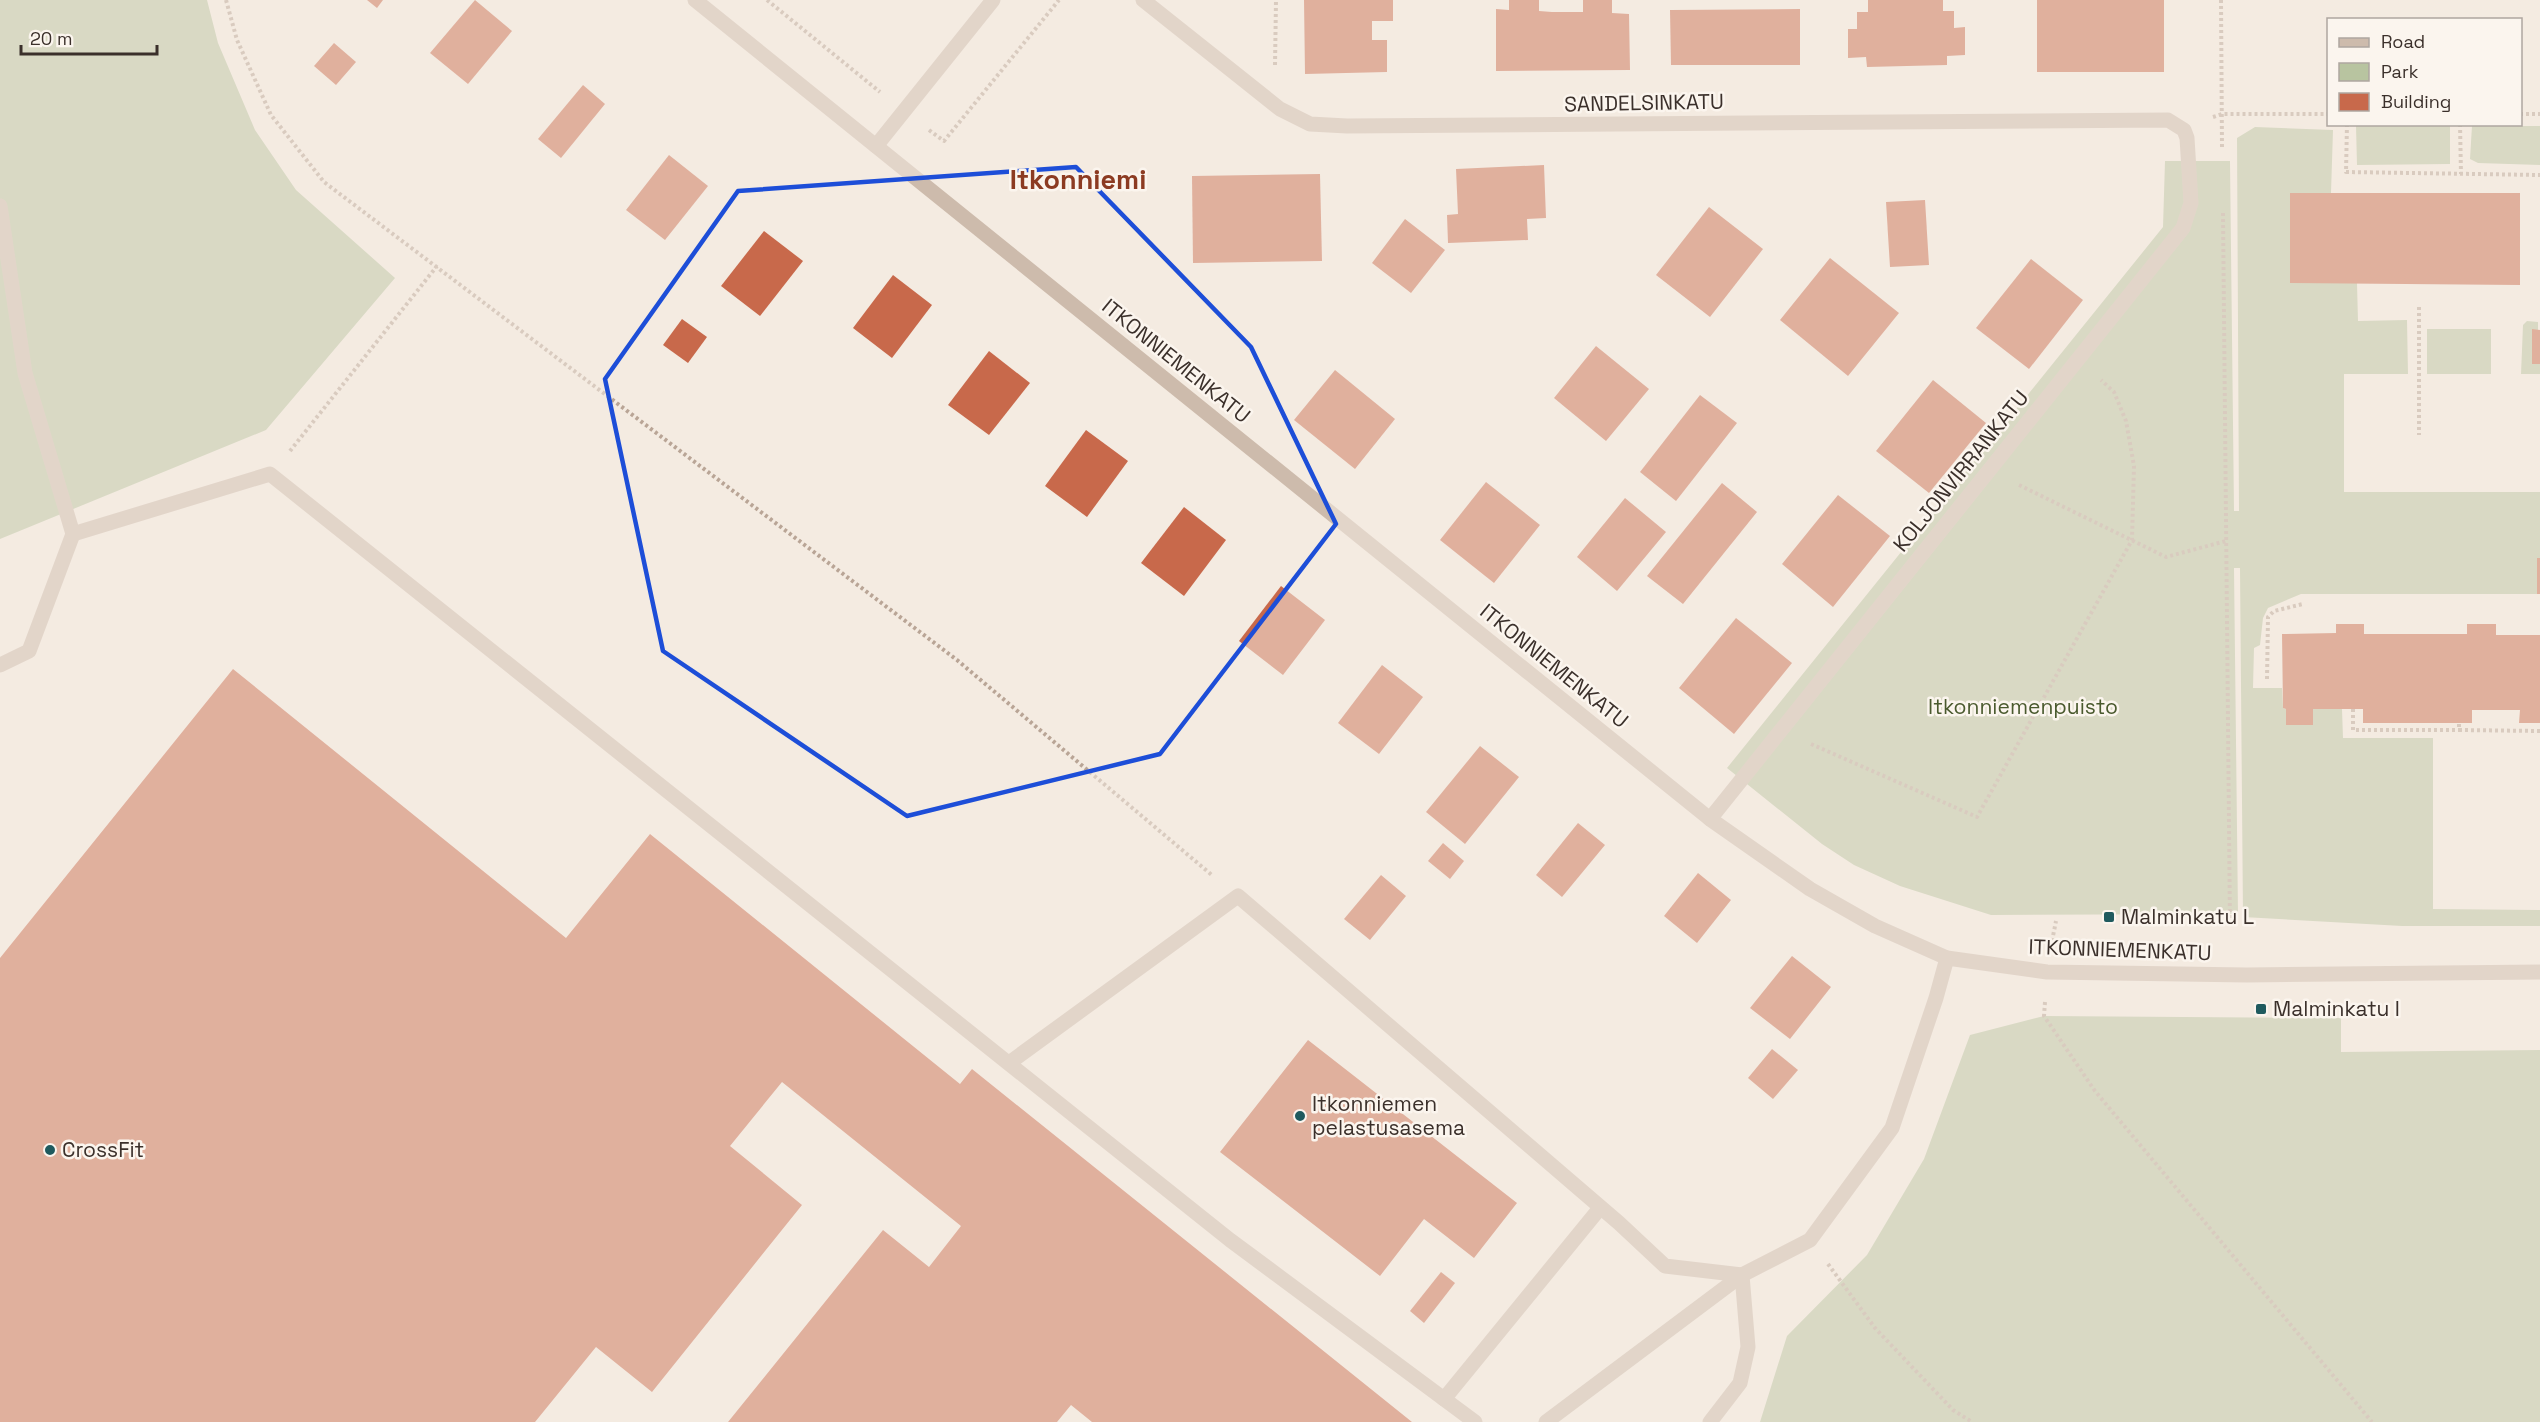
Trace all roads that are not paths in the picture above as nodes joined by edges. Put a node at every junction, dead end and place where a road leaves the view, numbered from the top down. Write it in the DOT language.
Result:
graph roads {
  1 [pos="695,0"];
  2 [pos="993,0"];
  3 [pos="1143,0"];
  4 [pos="2184,130"];
  5 [pos="876,146"];
  6 [pos="0,206"];
  7 [pos="73,534"];
  8 [pos="0,665"];
  9 [pos="1710,819"];
  10 [pos="1947,958"];
  11 [pos="2540,972"];
  12 [pos="1009,1063"];
  13 [pos="1600,1208"];
  14 [pos="1742,1275"];
  15 [pos="1444,1399"];
  16 [pos="1475,1422"];
  17 [pos="1546,1422"];
  18 [pos="1710,1422"];
  1 -- 5 [label="street, ITKONNIEMENKATU"];
  2 -- 5 [label="street"];
  3 -- 4 [label="street, SANDELSINKATU"];
  4 -- 9 [label="street, KOLJONVIRRANKATU"];
  5 -- 9 [label="street, ITKONNIEMENKATU"];
  6 -- 7 [label="street"];
  7 -- 8 [label="street"];
  7 -- 12 [label="street"];
  9 -- 10 [label="street, ITKONNIEMENKATU"];
  10 -- 11 [label="street, ITKONNIEMENKATU"];
  10 -- 14 [label="street"];
  12 -- 13 [label="street"];
  12 -- 15 [label="street"];
  13 -- 14 [label="street"];
  13 -- 15 [label="street"];
  14 -- 17 [label="street"];
  14 -- 18 [label="street"];
  15 -- 16 [label="street"];
}
